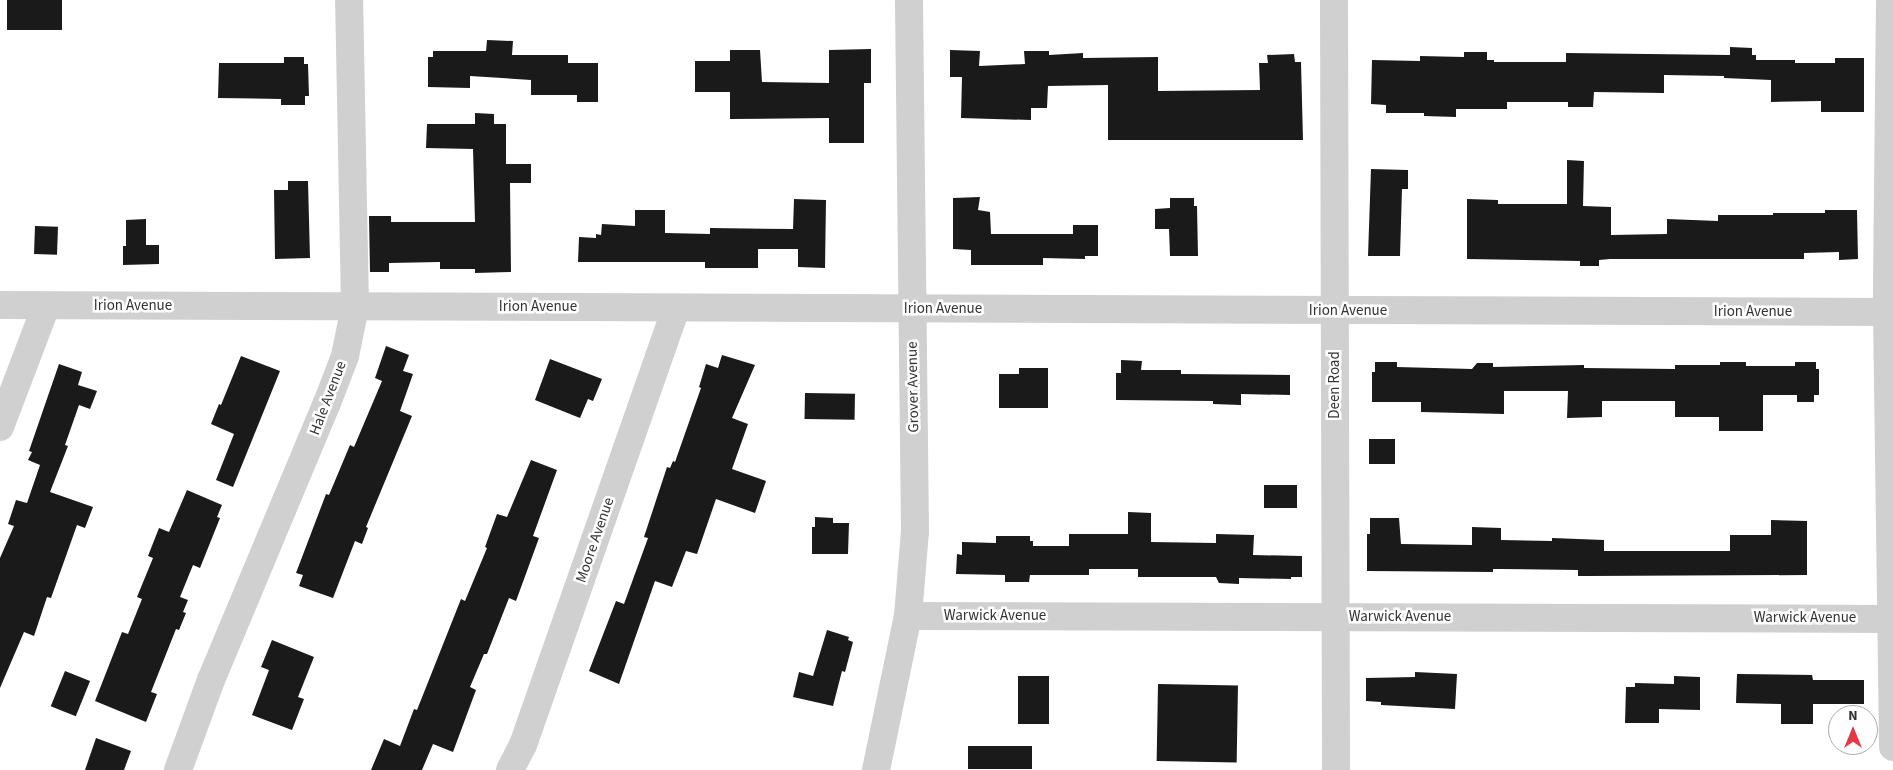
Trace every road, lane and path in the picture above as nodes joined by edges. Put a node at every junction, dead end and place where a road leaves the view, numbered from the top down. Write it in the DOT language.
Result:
graph roads {
  1 [pos="349,0"];
  2 [pos="909,0"];
  3 [pos="1334,0"];
  4 [pos="1890,0"];
  5 [pos="0,306"];
  6 [pos="46,306"];
  7 [pos="355,307"];
  8 [pos="676,308"];
  9 [pos="913,309"];
  10 [pos="1335,310"];
  11 [pos="1887,312"];
  12 [pos="0,427"];
  13 [pos="908,616"];
  14 [pos="1335,617"];
  15 [pos="1892,618"];
  16 [pos="1893,747"];
  17 [pos="178,770"];
  18 [pos="510,770"];
  19 [pos="876,770"];
  20 [pos="1336,770"];
  1 -- 7 [label="street, Hale Avenue"];
  2 -- 9 [label="street, Grover Avenue"];
  3 -- 10 [label="street, Deen Road"];
  4 -- 11 [label="street"];
  5 -- 6 [label="street, Irion Avenue"];
  6 -- 7 [label="street, Irion Avenue"];
  6 -- 12 [label="street"];
  7 -- 8 [label="street, Irion Avenue"];
  7 -- 17 [label="street, Hale Avenue"];
  8 -- 9 [label="street, Irion Avenue"];
  8 -- 18 [label="street, Moore Avenue"];
  9 -- 10 [label="street, Irion Avenue"];
  9 -- 13 [label="street, Grover Avenue"];
  10 -- 11 [label="street, Irion Avenue"];
  10 -- 14 [label="street, Deen Road"];
  11 -- 15 [label="street"];
  13 -- 14 [label="street, Warwick Avenue"];
  13 -- 19 [label="street, Grover Avenue"];
  14 -- 15 [label="street, Warwick Avenue"];
  14 -- 20 [label="street, Deen Road"];
  15 -- 16 [label="street"];
}
